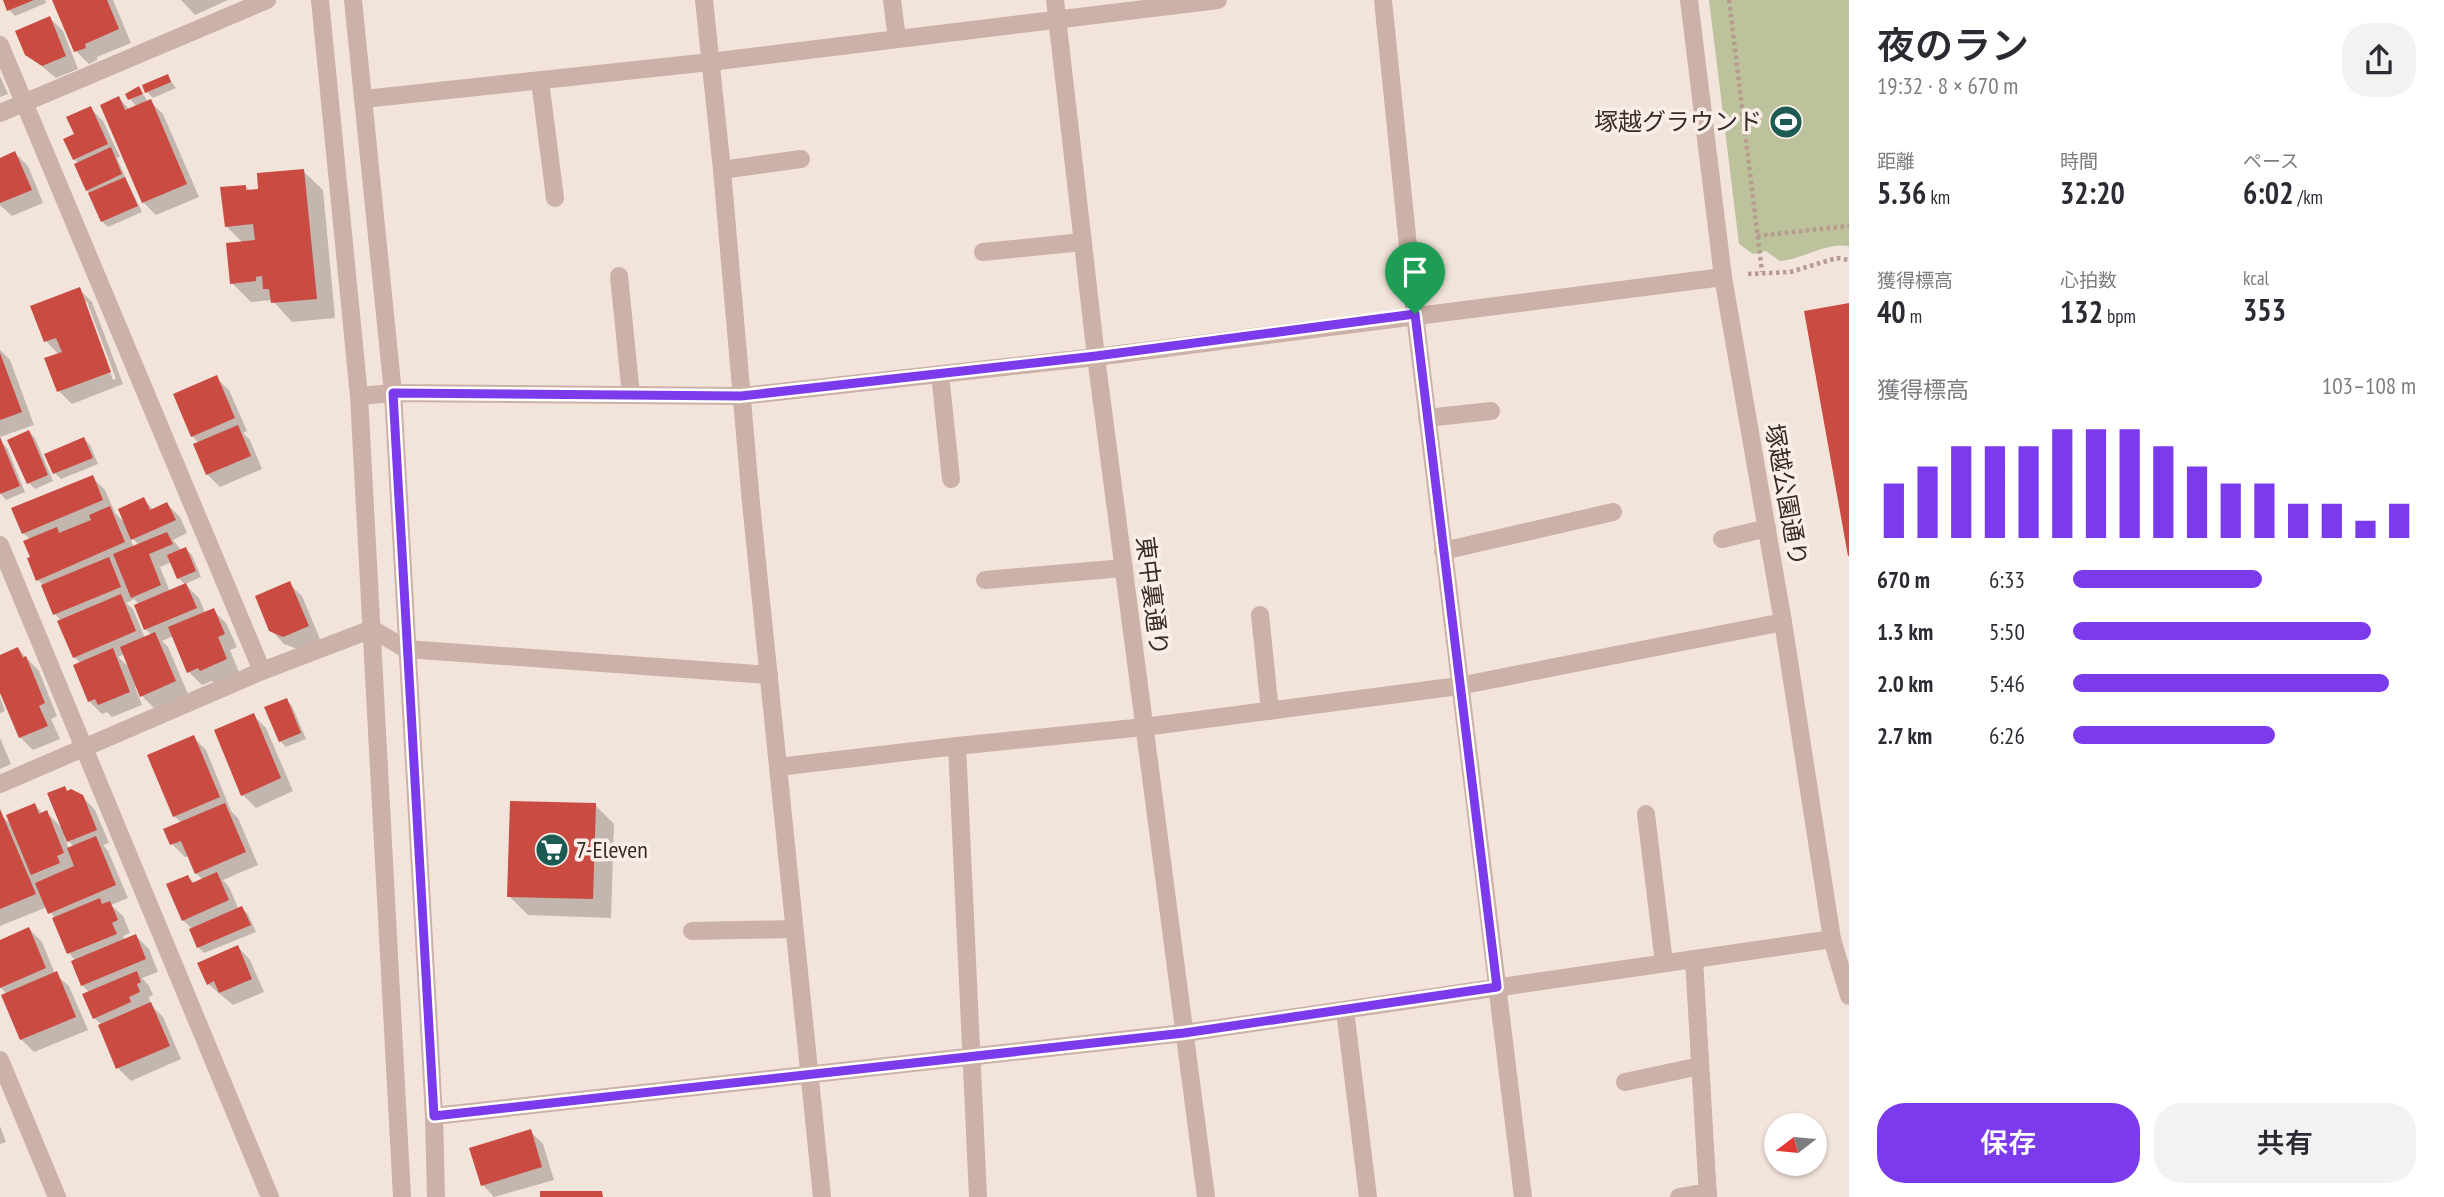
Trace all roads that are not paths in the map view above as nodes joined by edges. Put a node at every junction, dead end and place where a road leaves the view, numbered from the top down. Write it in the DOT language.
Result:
graph roads {
  1 [pos="267,0"];
  2 [pos="320,0"];
  3 [pos="353,0"];
  4 [pos="704,0"];
  5 [pos="892,0"];
  6 [pos="1055,0"];
  7 [pos="1218,0"];
  8 [pos="1383,0"];
  9 [pos="1689,0"];
  10 [pos="240,5"];
  11 [pos="1057,19"];
  12 [pos="897,39"];
  13 [pos="0,45"];
  14 [pos="710,62"];
  15 [pos="540,80"];
  16 [pos="364,99"];
  17 [pos="24,102"];
  18 [pos="0,113"];
  19 [pos="800,159"];
  20 [pos="722,170"];
  21 [pos="555,198"];
  22 [pos="1083,242"];
  23 [pos="983,252"];
  24 [pos="619,276"];
  25 [pos="1723,277"];
  26 [pos="1415,314"];
  27 [pos="1096,356"];
  28 [pos="940,374"];
  29 [pos="393,393"];
  30 [pos="631,395"];
  31 [pos="359,396"];
  32 [pos="741,396"];
  33 [pos="1491,411"];
  34 [pos="1427,418"];
  35 [pos="951,479"];
  36 [pos="1613,512"];
  37 [pos="1767,528"];
  38 [pos="1722,539"];
  39 [pos="0,545"];
  40 [pos="1443,551"];
  41 [pos="1124,568"];
  42 [pos="985,580"];
  43 [pos="1260,615"];
  44 [pos="1783,622"];
  45 [pos="372,629"];
  46 [pos="406,649"];
  47 [pos="262,671"];
  48 [pos="769,675"];
  49 [pos="1460,686"];
  50 [pos="1270,710"];
  51 [pos="1144,727"];
  52 [pos="957,746"];
  53 [pos="85,747"];
  54 [pos="778,767"];
  55 [pos="0,784"];
  56 [pos="1646,814"];
  57 [pos="794,929"];
  58 [pos="692,931"];
  59 [pos="1832,939"];
  60 [pos="1694,959"];
  61 [pos="1664,963"];
  62 [pos="1497,987"];
  63 [pos="1849,995"];
  64 [pos="1345,1010"];
  65 [pos="1184,1033"];
  66 [pos="971,1056"];
  67 [pos="0,1060"];
  68 [pos="1700,1066"];
  69 [pos="809,1073"];
  70 [pos="1625,1082"];
  71 [pos="434,1116"];
  72 [pos="1708,1194"];
  73 [pos="57,1197"];
  74 [pos="270,1197"];
  75 [pos="402,1197"];
  76 [pos="436,1197"];
  77 [pos="822,1197"];
  78 [pos="978,1197"];
  79 [pos="1206,1197"];
  80 [pos="1367,1197"];
  81 [pos="1523,1197"];
  82 [pos="1679,1197"];
  1 -- 10 [label="street"];
  2 -- 31 [label="street"];
  3 -- 16 [label="street"];
  4 -- 14 [label="street"];
  5 -- 12 [label="street"];
  6 -- 11 [label="street, 東中裏通り"];
  7 -- 11 [label="street"];
  8 -- 26 [label="street"];
  9 -- 25 [label="street, 塚越公園通り"];
  10 -- 17 [label="street"];
  11 -- 12 [label="street"];
  11 -- 22 [label="street, 東中裏通り"];
  12 -- 14 [label="street"];
  13 -- 17 [label="street"];
  14 -- 15 [label="street"];
  14 -- 20 [label="street"];
  15 -- 16 [label="street"];
  15 -- 21 [label="street"];
  16 -- 29 [label="street"];
  17 -- 18 [label="street"];
  17 -- 47 [label="street"];
  19 -- 20 [label="street"];
  20 -- 32 [label="street"];
  22 -- 23 [label="street"];
  22 -- 27 [label="street, 東中裏通り"];
  24 -- 30 [label="street"];
  25 -- 26 [label="street"];
  25 -- 37 [label="street, 塚越公園通り"];
  26 -- 27 [label="street"];
  26 -- 34 [label="street"];
  27 -- 28 [label="street"];
  27 -- 41 [label="street, 東中裏通り"];
  28 -- 32 [label="street"];
  28 -- 35 [label="street"];
  29 -- 30 [label="street"];
  29 -- 31 [label="street"];
  29 -- 46 [label="street"];
  30 -- 32 [label="street"];
  31 -- 45 [label="street"];
  32 -- 48 [label="street"];
  33 -- 34 [label="street"];
  34 -- 40 [label="street"];
  36 -- 40 [label="street"];
  37 -- 38 [label="street"];
  37 -- 44 [label="street, 塚越公園通り"];
  39 -- 53 [label="street"];
  40 -- 49 [label="street"];
  41 -- 42 [label="street"];
  41 -- 51 [label="street, 東中裏通り"];
  43 -- 50 [label="street"];
  44 -- 49 [label="street"];
  44 -- 59 [label="street, 塚越公園通り"];
  45 -- 46 [label="street"];
  45 -- 47 [label="street"];
  45 -- 75 [label="street"];
  46 -- 48 [label="street"];
  46 -- 71 [label="street"];
  47 -- 53 [label="street"];
  48 -- 54 [label="street"];
  49 -- 50 [label="street"];
  49 -- 62 [label="street"];
  50 -- 51 [label="street"];
  51 -- 52 [label="street"];
  51 -- 65 [label="street, 東中裏通り"];
  52 -- 54 [label="street"];
  52 -- 66 [label="street"];
  53 -- 55 [label="street"];
  53 -- 74 [label="street"];
  54 -- 57 [label="street"];
  56 -- 61 [label="street"];
  57 -- 58 [label="street"];
  57 -- 69 [label="street"];
  59 -- 60 [label="street"];
  59 -- 63 [label="street, 塚越公園通り"];
  60 -- 61 [label="street"];
  60 -- 68 [label="street"];
  61 -- 62 [label="street"];
  62 -- 64 [label="street"];
  62 -- 81 [label="street"];
  64 -- 65 [label="street"];
  64 -- 80 [label="street"];
  65 -- 66 [label="street"];
  65 -- 79 [label="street, 東中裏通り"];
  66 -- 69 [label="street"];
  66 -- 78 [label="street"];
  67 -- 73 [label="street"];
  68 -- 70 [label="street"];
  68 -- 72 [label="street"];
  69 -- 71 [label="street"];
  69 -- 77 [label="street"];
  71 -- 76 [label="street"];
  72 -- 82 [label="street"];
}
